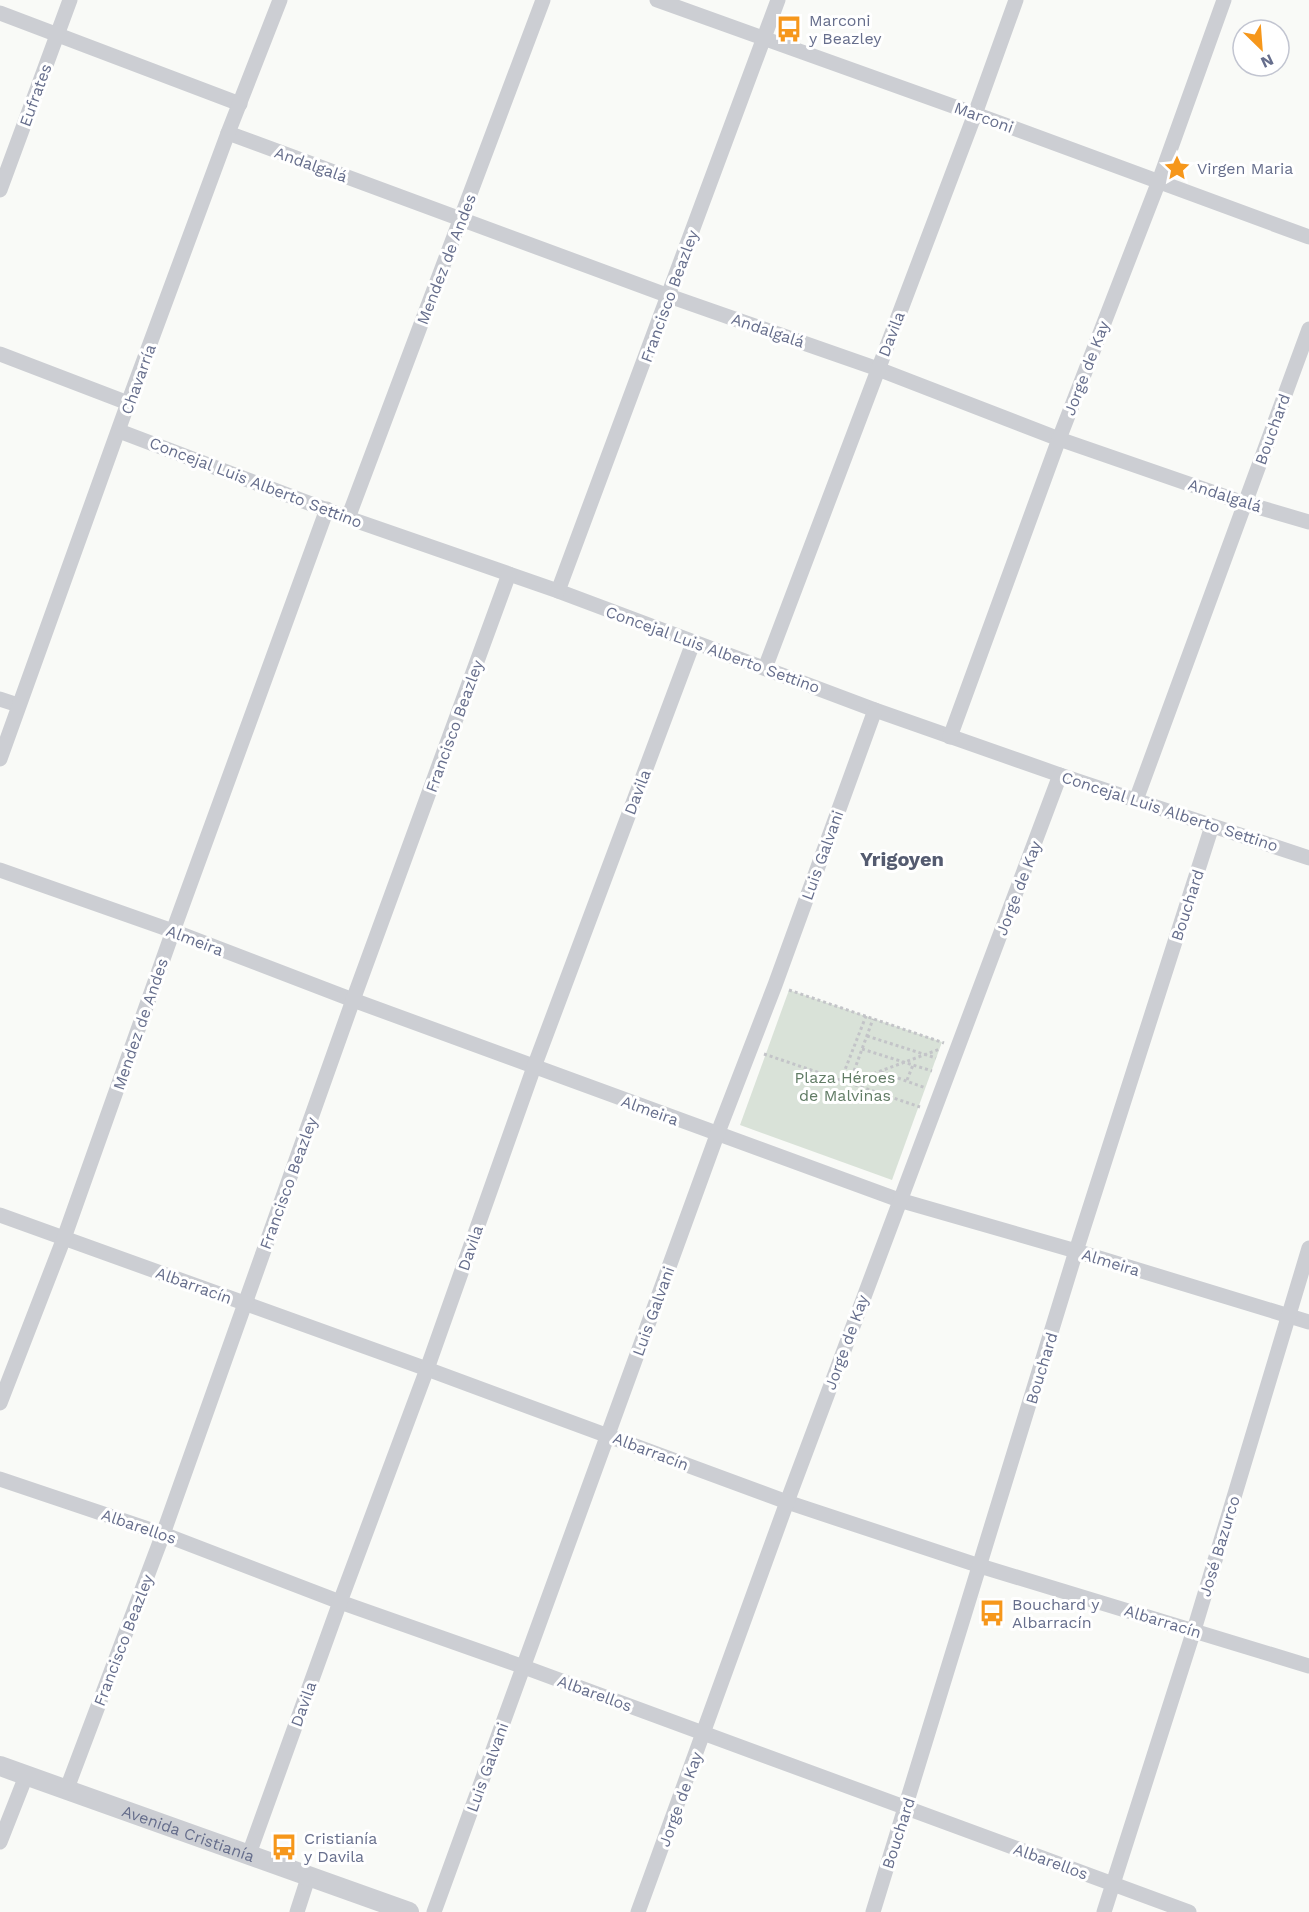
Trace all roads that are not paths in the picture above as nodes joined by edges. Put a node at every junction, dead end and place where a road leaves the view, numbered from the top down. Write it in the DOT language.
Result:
graph roads {
  1 [pos="70,0"];
  2 [pos="280,0"];
  3 [pos="543,0"];
  4 [pos="657,0"];
  5 [pos="778,0"];
  6 [pos="1016,0"];
  7 [pos="1224,0"];
  8 [pos="0,13"];
  9 [pos="57,34"];
  10 [pos="765,38"];
  11 [pos="240,104"];
  12 [pos="975,114"];
  13 [pos="228,133"];
  14 [pos="1159,182"];
  15 [pos="0,190"];
  16 [pos="461,219"];
  17 [pos="1309,237"];
  18 [pos="669,296"];
  19 [pos="1309,329"];
  20 [pos="0,354"];
  21 [pos="878,369"];
  22 [pos="128,403"];
  23 [pos="119,431"];
  24 [pos="1059,439"];
  25 [pos="1244,503"];
  26 [pos="327,509"];
  27 [pos="348,518"];
  28 [pos="1309,522"];
  29 [pos="509,574"];
  30 [pos="558,591"];
  31 [pos="693,642"];
  32 [pos="765,668"];
  33 [pos="0,699"];
  34 [pos="18,705"];
  35 [pos="875,710"];
  36 [pos="951,737"];
  37 [pos="0,759"];
  38 [pos="1060,775"];
  39 [pos="1136,800"];
  40 [pos="1212,826"];
  41 [pos="1309,858"];
  42 [pos="0,870"];
  43 [pos="173,931"];
  44 [pos="353,1000"];
  45 [pos="534,1067"];
  46 [pos="717,1135"];
  47 [pos="899,1200"];
  48 [pos="0,1215"];
  49 [pos="64,1238"];
  50 [pos="1309,1248"];
  51 [pos="1076,1251"];
  52 [pos="244,1303"];
  53 [pos="1288,1315"];
  54 [pos="1309,1322"];
  55 [pos="427,1369"];
  56 [pos="0,1403"];
  57 [pos="608,1435"];
  58 [pos="0,1479"];
  59 [pos="787,1502"];
  60 [pos="163,1534"];
  61 [pos="980,1566"];
  62 [pos="340,1602"];
  63 [pos="1194,1630"];
  64 [pos="1309,1666"];
  65 [pos="524,1667"];
  66 [pos="705,1733"];
  67 [pos="0,1766"];
  68 [pos="26,1776"];
  69 [pos="66,1791"];
  70 [pos="907,1808"];
  71 [pos="0,1842"];
  72 [pos="249,1854"];
  73 [pos="308,1878"];
  74 [pos="1113,1883"];
  75 [pos="297,1912"];
  76 [pos="409,1912"];
  77 [pos="434,1912"];
  78 [pos="638,1912"];
  79 [pos="873,1912"];
  80 [pos="1104,1912"];
  81 [pos="1189,1912"];
  1 -- 9 [label="street, Eufrates"];
  2 -- 11 [label="street, Chavarría"];
  3 -- 16 [label="street, Mendez de Andes"];
  4 -- 10 [label="street, Marconi"];
  5 -- 10 [label="street, Francisco Beazley"];
  6 -- 12 [label="street, Davila"];
  7 -- 14 [label="street, Jorge de Kay"];
  8 -- 9 [label="street"];
  9 -- 11 [label="street"];
  9 -- 15 [label="street, Eufrates"];
  10 -- 12 [label="street, Marconi"];
  10 -- 18 [label="street, Francisco Beazley"];
  11 -- 13 [label="street, Chavarría"];
  12 -- 14 [label="street, Marconi"];
  12 -- 21 [label="street, Davila"];
  13 -- 16 [label="street, Andalgalá"];
  13 -- 22 [label="street, Chavarría"];
  14 -- 17 [label="street, Marconi"];
  14 -- 24 [label="street, Jorge de Kay"];
  16 -- 18 [label="street, Andalgalá"];
  16 -- 27 [label="street, Mendez de Andes"];
  18 -- 21 [label="street, Andalgalá"];
  18 -- 30 [label="street, Francisco Beazley"];
  19 -- 25 [label="street, Bouchard"];
  20 -- 22 [label="street"];
  21 -- 24 [label="street, Andalgalá"];
  21 -- 32 [label="street, Davila"];
  22 -- 23 [label="street, Chavarría"];
  23 -- 26 [label="street, Concejal Luis Alberto Settino"];
  23 -- 34 [label="street, Chavarría"];
  24 -- 25 [label="street, Andalgalá"];
  24 -- 36 [label="street, Jorge de Kay"];
  25 -- 28 [label="street, Andalgalá"];
  25 -- 39 [label="street, Bouchard"];
  26 -- 27 [label="street, Concejal Luis Alberto Settino"];
  26 -- 43 [label="street, Mendez de Andes"];
  27 -- 29 [label="street, Concejal Luis Alberto Settino"];
  29 -- 30 [label="street, Concejal Luis Alberto Settino"];
  29 -- 44 [label="street, Francisco Beazley"];
  30 -- 31 [label="street, Concejal Luis Alberto Settino"];
  31 -- 32 [label="street, Concejal Luis Alberto Settino"];
  31 -- 45 [label="street, Davila"];
  32 -- 35 [label="street, Concejal Luis Alberto Settino"];
  33 -- 34 [label="street"];
  34 -- 37 [label="street, Chavarría"];
  35 -- 36 [label="street, Concejal Luis Alberto Settino"];
  35 -- 46 [label="street, Luis Galvani"];
  36 -- 38 [label="street, Concejal Luis Alberto Settino"];
  38 -- 39 [label="street, Concejal Luis Alberto Settino"];
  38 -- 47 [label="street, Jorge de Kay"];
  39 -- 40 [label="street, Concejal Luis Alberto Settino"];
  40 -- 41 [label="street, Concejal Luis Alberto Settino"];
  40 -- 51 [label="street, Bouchard"];
  42 -- 43 [label="street, Almeira"];
  43 -- 44 [label="street, Almeira"];
  43 -- 49 [label="street, Mendez de Andes"];
  44 -- 45 [label="street, Almeira"];
  44 -- 52 [label="street, Francisco Beazley"];
  45 -- 46 [label="street, Almeira"];
  45 -- 55 [label="street, Davila"];
  46 -- 47 [label="street, Almeira"];
  46 -- 57 [label="street, Luis Galvani"];
  47 -- 51 [label="street, Almeira"];
  47 -- 59 [label="street, Jorge de Kay"];
  48 -- 49 [label="street, Albarracín"];
  49 -- 52 [label="street, Albarracín"];
  49 -- 56 [label="street, Mendez de Andes"];
  50 -- 53 [label="street, José Bazurco"];
  51 -- 53 [label="street, Almeira"];
  51 -- 61 [label="street, Bouchard"];
  52 -- 55 [label="street, Albarracín"];
  52 -- 60 [label="street, Francisco Beazley"];
  53 -- 54 [label="street, Almeira"];
  53 -- 63 [label="street, José Bazurco"];
  55 -- 57 [label="street, Albarracín"];
  55 -- 62 [label="street, Davila"];
  57 -- 59 [label="street, Albarracín"];
  57 -- 65 [label="street, Luis Galvani"];
  58 -- 60 [label="street, Albarellos"];
  59 -- 61 [label="street, Albarracín"];
  59 -- 66 [label="street, Jorge de Kay"];
  60 -- 62 [label="street, Albarellos"];
  60 -- 69 [label="street, Francisco Beazley"];
  61 -- 63 [label="street, Albarracín"];
  61 -- 70 [label="street, Bouchard"];
  62 -- 65 [label="street, Albarellos"];
  62 -- 72 [label="street, Davila"];
  63 -- 64 [label="street, Albarracín"];
  63 -- 74 [label="street, José Bazurco"];
  65 -- 66 [label="street, Albarellos"];
  65 -- 77 [label="street, Luis Galvani"];
  66 -- 70 [label="street, Albarellos"];
  66 -- 78 [label="street, Jorge de Kay"];
  67 -- 68 [label="street, Avenida Cristianía"];
  68 -- 69 [label="street, Avenida Cristianía"];
  68 -- 71 [label="street"];
  69 -- 72 [label="street, Avenida Cristianía"];
  70 -- 74 [label="street, Albarellos"];
  70 -- 79 [label="street, Bouchard"];
  72 -- 73 [label="street, Avenida Cristianía"];
  73 -- 75 [label="street"];
  73 -- 76 [label="street, Avenida Cristianía"];
  74 -- 80 [label="street, José Bazurco"];
  74 -- 81 [label="street, Albarellos"];
}
